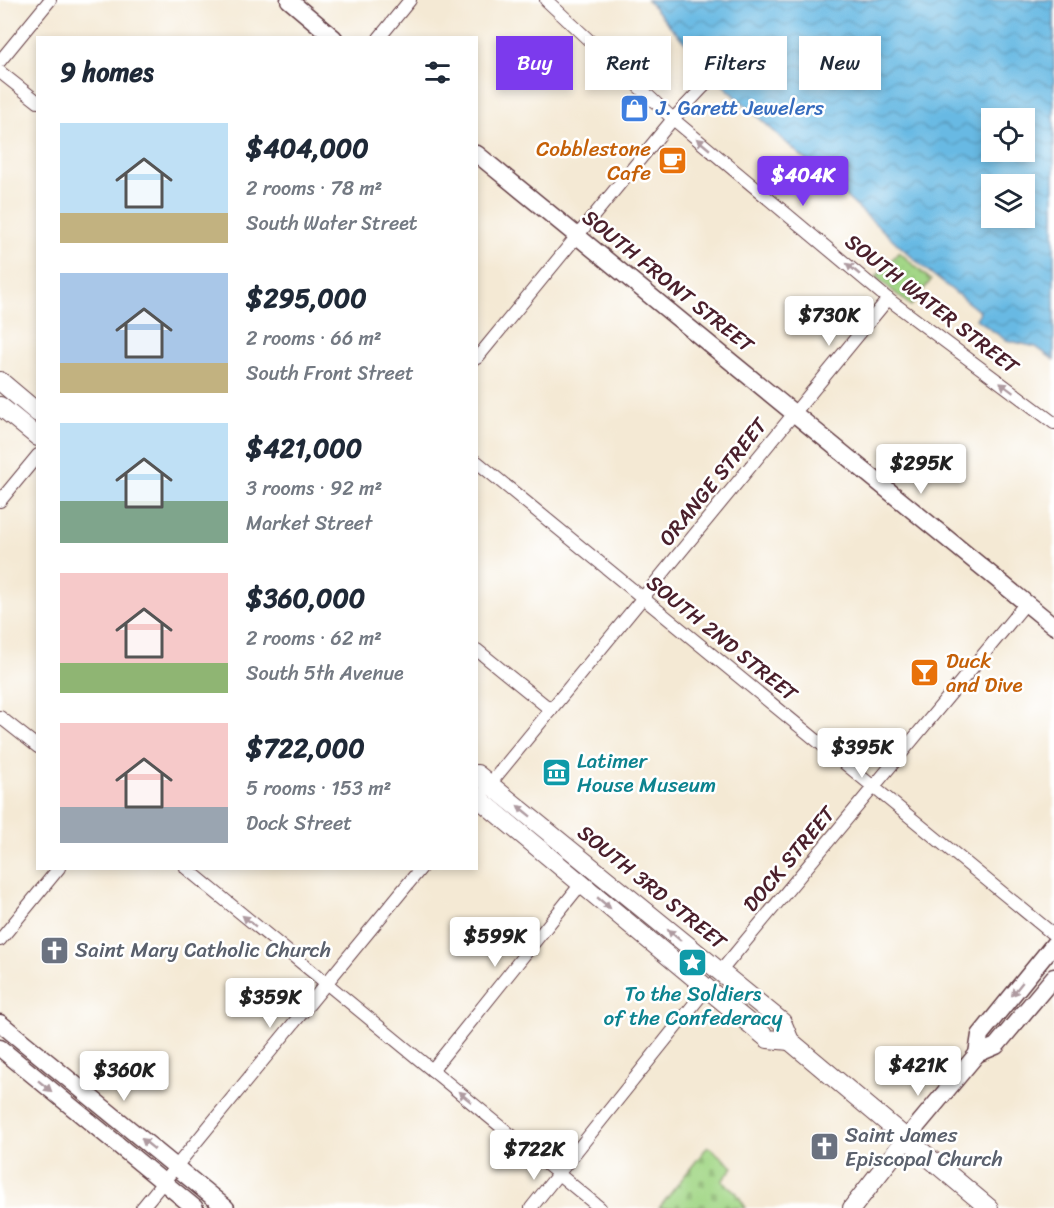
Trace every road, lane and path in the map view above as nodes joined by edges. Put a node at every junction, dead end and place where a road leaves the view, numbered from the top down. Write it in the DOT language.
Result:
graph roads {
  1 [pos="50,0"];
  2 [pos="289,0"];
  3 [pos="410,0"];
  4 [pos="546,0"];
  5 [pos="332,36"];
  6 [pos="382,36"];
  7 [pos="0,61"];
  8 [pos="0,72"];
  9 [pos="700,90"];
  10 [pos="36,100"];
  11 [pos="673,119"];
  12 [pos="478,155"];
  13 [pos="577,236"];
  14 [pos="888,299"];
  15 [pos="478,357"];
  16 [pos="0,381"];
  17 [pos="0,406"];
  18 [pos="36,410"];
  19 [pos="794,413"];
  20 [pos="1054,423"];
  21 [pos="36,435"];
  22 [pos="36,457"];
  23 [pos="478,463"];
  24 [pos="0,501"];
  25 [pos="643,598"];
  26 [pos="1026,603"];
  27 [pos="1054,626"];
  28 [pos="478,651"];
  29 [pos="550,710"];
  30 [pos="0,717"];
  31 [pos="36,745"];
  32 [pos="874,787"];
  33 [pos="480,791"];
  34 [pos="56,870"];
  35 [pos="188,870"];
  36 [pos="419,870"];
  37 [pos="581,884"];
  38 [pos="1054,935"];
  39 [pos="0,940"];
  40 [pos="1054,944"];
  41 [pos="720,972"];
  42 [pos="1054,978"];
  43 [pos="326,984"];
  44 [pos="706,988"];
  45 [pos="0,1023"];
  46 [pos="790,1041"];
  47 [pos="0,1048"];
  48 [pos="977,1053"];
  49 [pos="432,1070"];
  50 [pos="906,1139"];
  51 [pos="176,1167"];
  52 [pos="559,1174"];
  53 [pos="164,1182"];
  54 [pos="142,1208"];
  55 [pos="195,1208"];
  56 [pos="226,1208"];
  57 [pos="531,1208"];
  58 [pos="600,1208"];
  59 [pos="852,1208"];
  60 [pos="989,1208"];
  1 -- 7 [label="street"];
  2 -- 5 [label="street"];
  3 -- 6 [label="street"];
  4 -- 11 [label="street, SOUTH WATER STREET"];
  8 -- 10 [label="street"];
  9 -- 11 [label="street"];
  11 -- 13 [label="street"];
  14 -- 11 [label="street, SOUTH WATER STREET, one-way"];
  12 -- 13 [label="street, SOUTH FRONT STREET"];
  13 -- 15 [label="street"];
  13 -- 19 [label="street, SOUTH FRONT STREET"];
  14 -- 19 [label="street, ORANGE STREET"];
  20 -- 14 [label="street, SOUTH WATER STREET, one-way"];
  16 -- 18 [label="main road"];
  17 -- 21 [label="main road"];
  19 -- 25 [label="street, ORANGE STREET"];
  19 -- 26 [label="street, SOUTH FRONT STREET"];
  22 -- 24 [label="street"];
  23 -- 25 [label="street, SOUTH 2ND STREET"];
  25 -- 29 [label="street, ORANGE STREET"];
  25 -- 32 [label="street, SOUTH 2ND STREET"];
  26 -- 27 [label="street, SOUTH FRONT STREET"];
  26 -- 32 [label="street, DOCK STREET"];
  28 -- 29 [label="street"];
  29 -- 33 [label="street, ORANGE STREET"];
  30 -- 31 [label="street"];
  32 -- 38 [label="street, SOUTH 2ND STREET"];
  32 -- 41 [label="street, DOCK STREET"];
  33 -- 37 [label="main road, SOUTH 3RD STREET"];
  41 -- 33 [label="main road, SOUTH 3RD STREET, one-way"];
  34 -- 39 [label="street"];
  43 -- 35 [label="street, one-way"];
  36 -- 43 [label="street"];
  37 -- 44 [label="main road, SOUTH 3RD STREET, one-way"];
  37 -- 49 [label="street"];
  40 -- 48 [label="street, one-way"];
  41 -- 46 [label="main road, SOUTH 3RD STREET"];
  42 -- 48 [label="street"];
  43 -- 49 [label="street"];
  43 -- 51 [label="street"];
  44 -- 46 [label="main road, SOUTH 3RD STREET"];
  44 -- 52 [label="street"];
  51 -- 45 [label="street, one-way"];
  46 -- 50 [label="main road, SOUTH 3RD STREET"];
  47 -- 53 [label="street, one-way"];
  48 -- 50 [label="street"];
  52 -- 49 [label="street, one-way"];
  50 -- 59 [label="main road"];
  50 -- 60 [label="main road, SOUTH 3RD STREET"];
  51 -- 53 [label="street"];
  51 -- 56 [label="street"];
  52 -- 57 [label="street"];
  52 -- 58 [label="street"];
  53 -- 54 [label="street"];
  53 -- 55 [label="street"];
}
